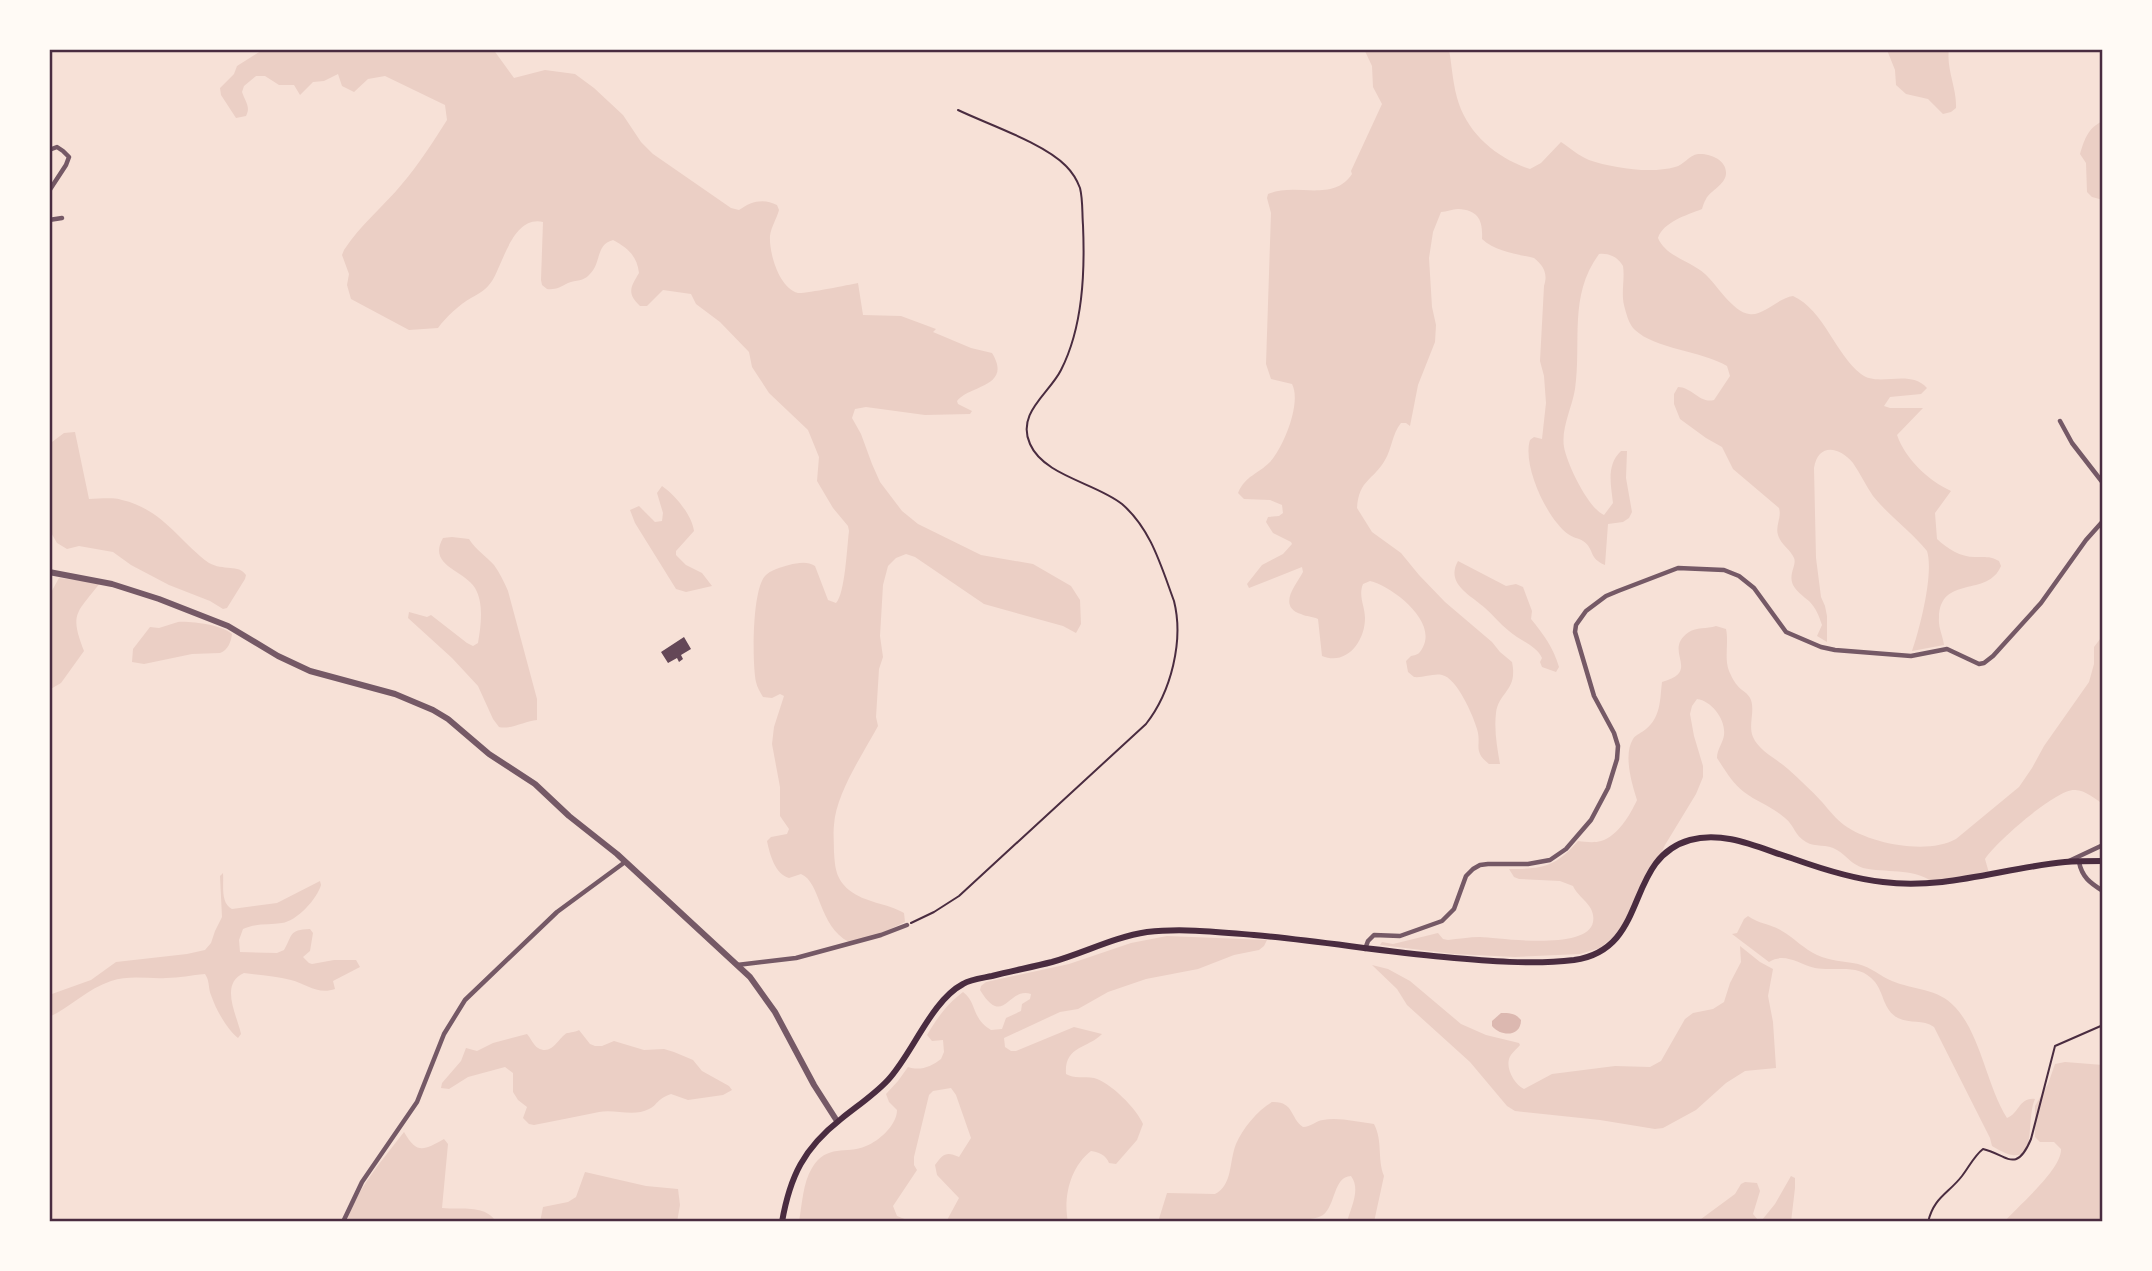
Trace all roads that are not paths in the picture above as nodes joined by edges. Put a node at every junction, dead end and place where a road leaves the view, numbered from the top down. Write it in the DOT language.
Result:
graph roads {
  1 [pos="49,150"];
  2 [pos="49,191"];
  3 [pos="62,218"];
  4 [pos="49,219"];
  5 [pos="2060,421"];
  6 [pos="2103,483"];
  7 [pos="2103,521"];
  8 [pos="49,572"];
  9 [pos="2103,845"];
  10 [pos="2103,861"];
  11 [pos="625,862"];
  12 [pos="2066,862"];
  13 [pos="2079,862"];
  14 [pos="2103,891"];
  15 [pos="907,925"];
  16 [pos="1365,949"];
  17 [pos="737,965"];
  18 [pos="837,1121"];
  19 [pos="343,1222"];
  20 [pos="782,1222"];
  1 -- 2 [label="street"];
  3 -- 4 [label="street"];
  5 -- 6 [label="street"];
  7 -- 16 [label="street"];
  8 -- 11 [label="street"];
  9 -- 12 [label="street"];
  10 -- 13 [label="main road"];
  11 -- 17 [label="street"];
  11 -- 19 [label="street"];
  12 -- 13 [label="main road"];
  12 -- 16 [label="main road"];
  13 -- 14 [label="street"];
  15 -- 17 [label="street"];
  16 -- 18 [label="main road"];
  17 -- 18 [label="street"];
  18 -- 20 [label="main road"];
}
